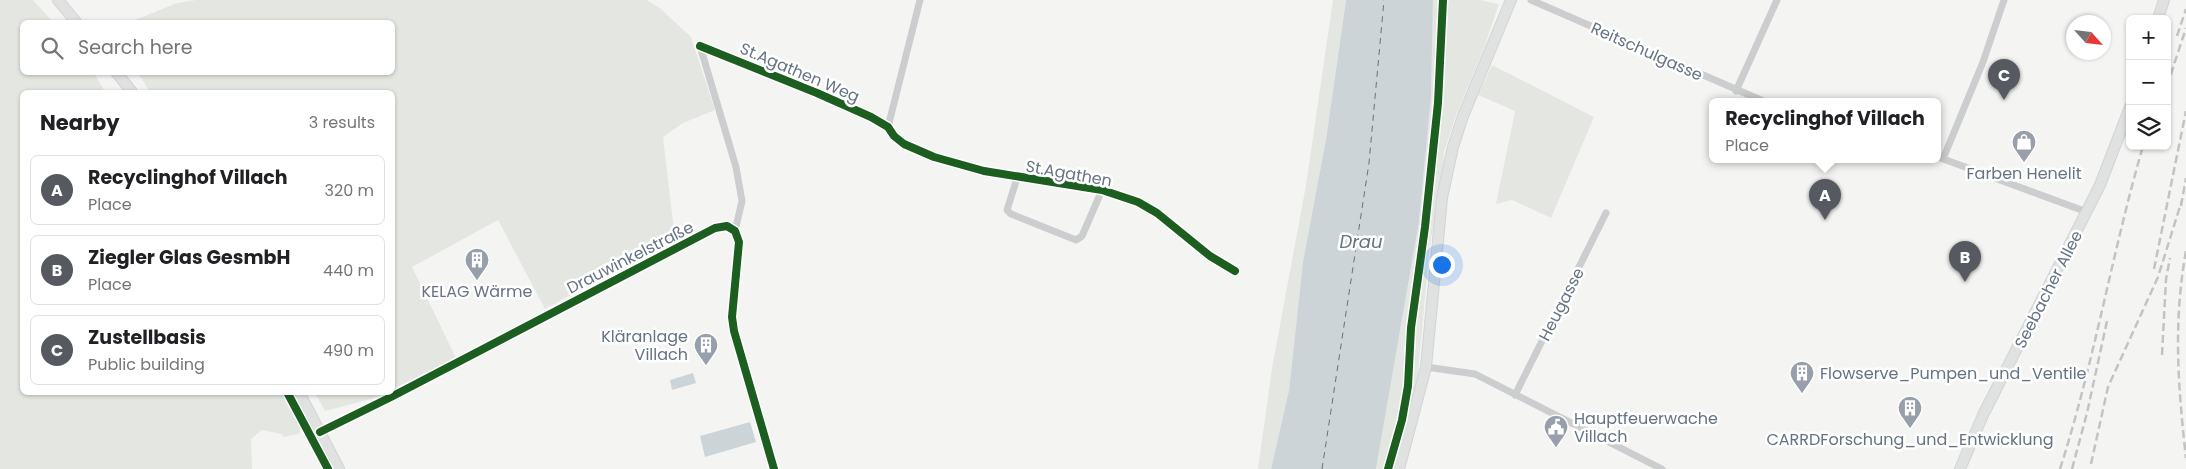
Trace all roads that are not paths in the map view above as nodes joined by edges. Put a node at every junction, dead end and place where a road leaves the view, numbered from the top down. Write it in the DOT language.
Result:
graph roads {
  1 [pos="58,0"];
  2 [pos="920,0"];
  3 [pos="1511,0"];
  4 [pos="1531,0"];
  5 [pos="1777,0"];
  6 [pos="2004,0"];
  7 [pos="2164,0"];
  8 [pos="2159,15"];
  9 [pos="74,20"];
  10 [pos="118,75"];
  11 [pos="130,90"];
  12 [pos="1736,91"];
  13 [pos="1755,98"];
  14 [pos="2126,117"];
  15 [pos="888,127"];
  16 [pos="1941,156"];
  17 [pos="1941,158"];
  18 [pos="1017,178"];
  19 [pos="1102,190"];
  20 [pos="2087,212"];
  21 [pos="1606,213"];
  22 [pos="735,231"];
  23 [pos="1235,272"];
  24 [pos="1426,367"];
  25 [pos="395,394"];
  26 [pos="301,395"];
  27 [pos="394,395"];
  28 [pos="1515,395"];
  29 [pos="320,432"];
  30 [pos="339,469"];
  31 [pos="774,469"];
  32 [pos="1399,469"];
  33 [pos="1662,469"];
  34 [pos="1960,469"];
  1 -- 9 [label="street"];
  2 -- 15 [label="street"];
  3 -- 24 [label="street"];
  4 -- 12 [label="street, Reitschulgasse"];
  5 -- 12 [label="street"];
  6 -- 16 [label="street"];
  7 -- 8 [label="street"];
  10 -- 11 [label="street"];
  12 -- 13 [label="street, Reitschulgasse"];
  14 -- 20 [label="street, Seebacher Allee"];
  15 -- 18 [label="street, St.Agathen"];
  15 -- 22 [label="street, St.Agathen Weg"];
  17 -- 20 [label="street"];
  18 -- 19 [label="street, St.Agathen"];
  18 -- 19 [label="street"];
  19 -- 23 [label="street, St.Agathen"];
  20 -- 34 [label="street, Seebacher Allee"];
  21 -- 28 [label="street, Heugasse"];
  22 -- 25 [label="street, Drauwinkelstraße"];
  22 -- 31 [label="street"];
  24 -- 28 [label="street"];
  24 -- 32 [label="street"];
  26 -- 29 [label="street"];
  27 -- 29 [label="street, Drauwinkelstraße"];
  28 -- 33 [label="street"];
  29 -- 30 [label="street"];
}
